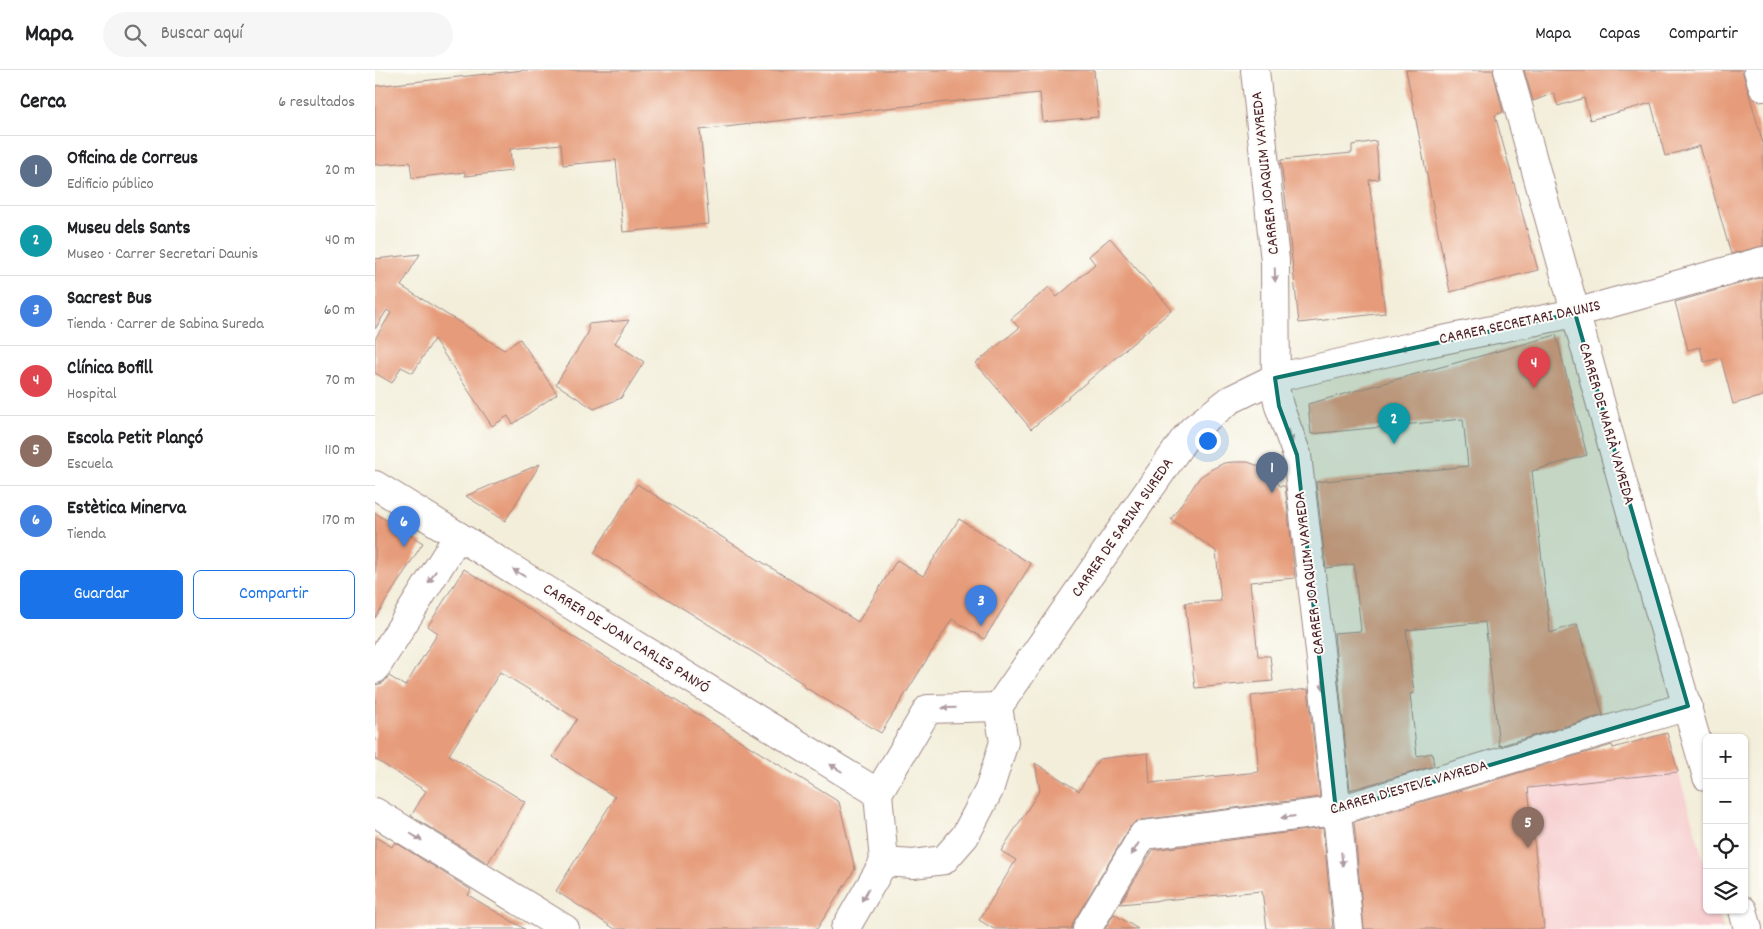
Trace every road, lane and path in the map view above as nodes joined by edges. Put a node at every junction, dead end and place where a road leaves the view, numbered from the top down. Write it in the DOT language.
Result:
graph roads {
  1 [pos="1255,70"];
  2 [pos="1508,70"];
  3 [pos="1758,70"];
  4 [pos="1763,87"];
  5 [pos="1763,261"];
  6 [pos="1575,313"];
  7 [pos="1275,378"];
  8 [pos="375,485"];
  9 [pos="458,536"];
  10 [pos="375,668"];
  11 [pos="1687,706"];
  12 [pos="998,707"];
  13 [pos="1703,763"];
  14 [pos="878,794"];
  15 [pos="1336,811"];
  16 [pos="375,812"];
  17 [pos="884,862"];
  18 [pos="1744,914"];
  19 [pos="565,929"];
  20 [pos="845,929"];
  21 [pos="1087,929"];
  22 [pos="1349,929"];
  23 [pos="1748,929"];
  1 -- 7 [label="street, CARRER JOAQUIM VAYREDA, one-way"];
  2 -- 6 [label="street, CARRER DE MARIÀ VAYREDA"];
  3 -- 4 [label="street"];
  5 -- 6 [label="street, CARRER SECRETARI DAUNIS"];
  6 -- 7 [label="street, CARRER SECRETARI DAUNIS, one-way"];
  6 -- 11 [label="street, CARRER DE MARIÀ VAYREDA"];
  7 -- 12 [label="street, CARRER DE SABINA SUREDA"];
  7 -- 15 [label="street, CARRER JOAQUIM VAYREDA, one-way"];
  8 -- 9 [label="street, CARRER DE JOAN CARLES PANYÓ"];
  9 -- 10 [label="street, one-way"];
  14 -- 9 [label="street, CARRER DE JOAN CARLES PANYÓ, one-way"];
  11 -- 13 [label="street, CARRER DE MARIÀ VAYREDA"];
  11 -- 15 [label="street, CARRER D'ESTEVE VAYREDA"];
  12 -- 14 [label="street, one-way"];
  12 -- 17 [label="street"];
  14 -- 17 [label="street"];
  15 -- 21 [label="street, CARRER D'ESTEVE VAYREDA, one-way"];
  15 -- 22 [label="street, CARRER JOAQUIM VAYREDA, one-way"];
  16 -- 19 [label="street, one-way"];
  17 -- 20 [label="street, one-way"];
  18 -- 23 [label="street"];
}
